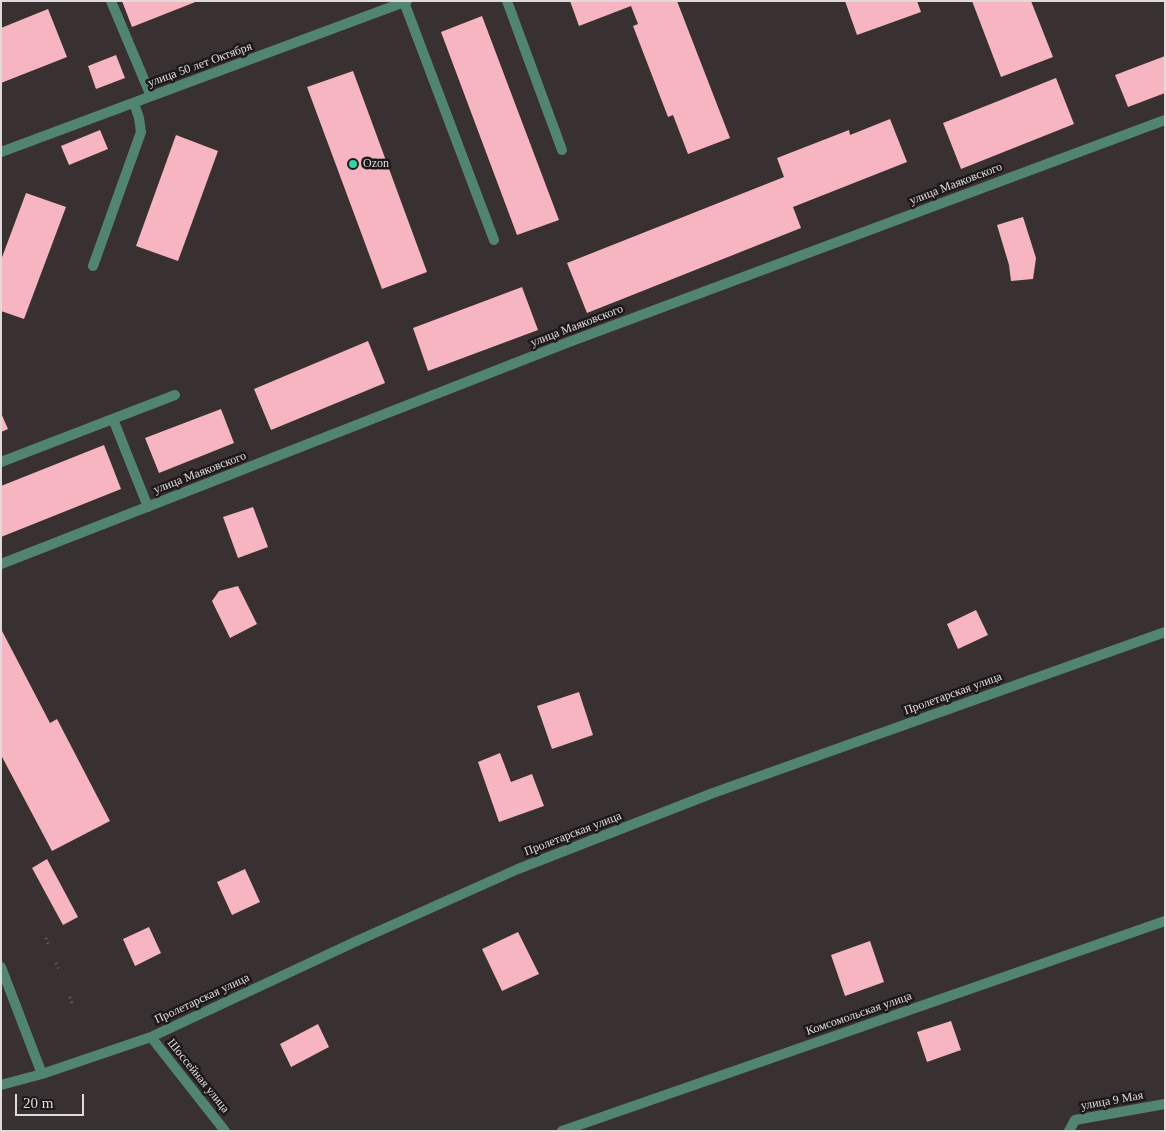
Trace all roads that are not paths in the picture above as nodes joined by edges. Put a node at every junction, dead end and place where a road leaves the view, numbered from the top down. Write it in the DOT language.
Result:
graph roads {
  1 [pos="112,1"];
  2 [pos="507,1"];
  3 [pos="405,2"];
  4 [pos="151,96"];
  5 [pos="134,103"];
  6 [pos="1165,120"];
  7 [pos="562,150"];
  8 [pos="1,152"];
  9 [pos="494,240"];
  10 [pos="94,266"];
  11 [pos="174,395"];
  12 [pos="114,419"];
  13 [pos="1,462"];
  14 [pos="148,507"];
  15 [pos="1,564"];
  16 [pos="1165,632"];
  17 [pos="1165,921"];
  18 [pos="1,967"];
  19 [pos="151,1037"];
  20 [pos="42,1074"];
  21 [pos="1,1085"];
  22 [pos="1165,1104"];
  23 [pos="226,1131"];
  24 [pos="562,1131"];
  25 [pos="1069,1131"];
  1 -- 4 [label="street"];
  2 -- 7 [label="street"];
  3 -- 4 [label="street, улица 50 лет Октября"];
  3 -- 9 [label="street"];
  4 -- 5 [label="street, улица 50 лет Октября"];
  5 -- 8 [label="street, улица 50 лет Октября"];
  5 -- 10 [label="street"];
  6 -- 14 [label="street, улица Маяковского"];
  11 -- 12 [label="street"];
  12 -- 13 [label="street"];
  12 -- 14 [label="street"];
  14 -- 15 [label="street, улица Маяковского"];
  16 -- 19 [label="street, Пролетарская улица"];
  17 -- 24 [label="street, Комсомольская улица"];
  18 -- 20 [label="street"];
  19 -- 20 [label="street, Пролетарская улица"];
  19 -- 23 [label="street, Шоссейная улица"];
  20 -- 21 [label="street, Пролетарская улица"];
  22 -- 25 [label="street, улица 9 Мая"];
}
